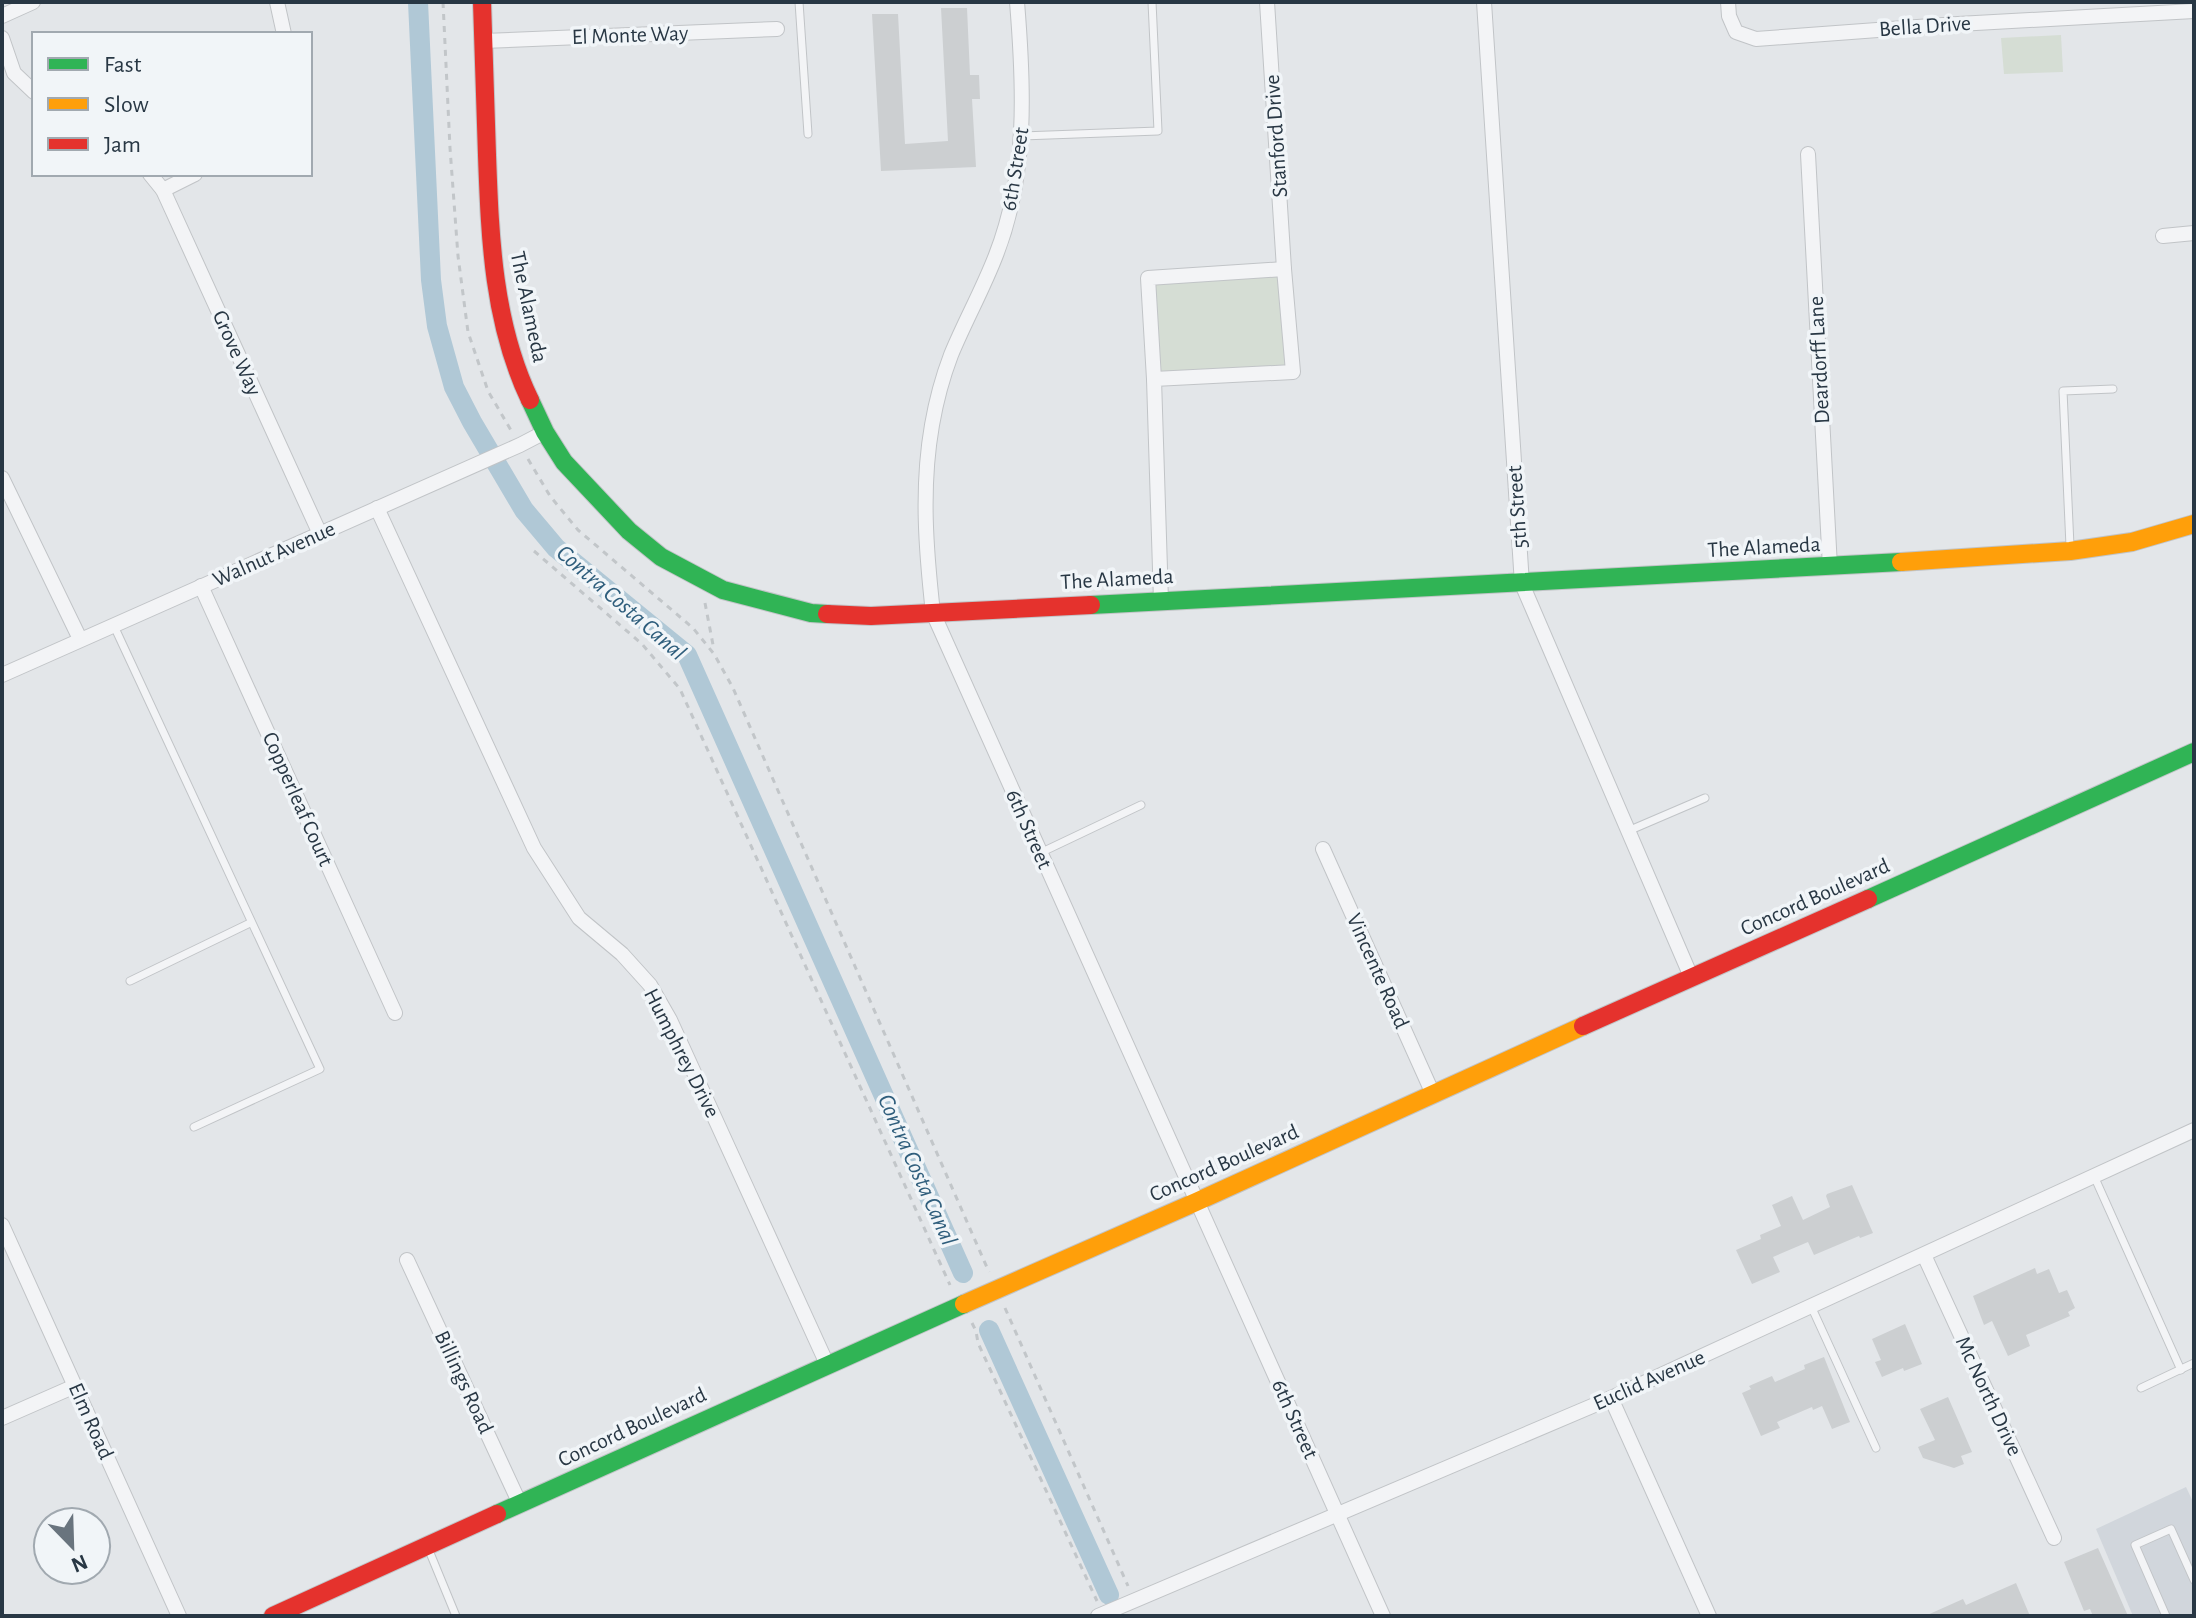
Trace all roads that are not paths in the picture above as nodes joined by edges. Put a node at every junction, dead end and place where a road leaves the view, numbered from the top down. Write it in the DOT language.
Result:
graph roads {
  1 [pos="33,2"];
  2 [pos="277,2"];
  3 [pos="482,2"];
  4 [pos="799,2"];
  5 [pos="1017,2"];
  6 [pos="1152,2"];
  7 [pos="1267,2"];
  8 [pos="1484,2"];
  9 [pos="1728,2"];
  10 [pos="2194,11"];
  11 [pos="2,16"];
  12 [pos="777,29"];
  13 [pos="284,32"];
  14 [pos="2,38"];
  15 [pos="483,41"];
  16 [pos="8,75"];
  17 [pos="32,91"];
  18 [pos="808,134"];
  19 [pos="1022,136"];
  20 [pos="1808,154"];
  21 [pos="152,176"];
  22 [pos="191,176"];
  23 [pos="163,190"];
  24 [pos="2194,233"];
  25 [pos="2163,236"];
  26 [pos="1284,269"];
  27 [pos="1154,379"];
  28 [pos="2113,389"];
  29 [pos="545,432"];
  30 [pos="2,478"];
  31 [pos="377,508"];
  32 [pos="2194,524"];
  33 [pos="320,534"];
  34 [pos="2070,551"];
  35 [pos="1830,567"];
  36 [pos="1522,584"];
  37 [pos="201,586"];
  38 [pos="1161,601"];
  39 [pos="933,613"];
  40 [pos="113,624"];
  41 [pos="80,639"];
  42 [pos="2,675"];
  43 [pos="2194,752"];
  44 [pos="1705,798"];
  45 [pos="1141,805"];
  46 [pos="1628,831"];
  47 [pos="1323,849"];
  48 [pos="1040,853"];
  49 [pos="250,923"];
  50 [pos="1692,979"];
  51 [pos="130,981"];
  52 [pos="395,1013"];
  53 [pos="1433,1094"];
  54 [pos="194,1127"];
  55 [pos="2194,1130"];
  56 [pos="2094,1176"];
  57 [pos="1196,1202"];
  58 [pos="2,1225"];
  59 [pos="1924,1255"];
  60 [pos="407,1260"];
  61 [pos="1811,1306"];
  62 [pos="2194,1363"];
  63 [pos="827,1364"];
  64 [pos="2181,1370"];
  65 [pos="75,1386"];
  66 [pos="2141,1388"];
  67 [pos="1611,1398"];
  68 [pos="2,1418"];
  69 [pos="1876,1448"];
  70 [pos="520,1504"];
  71 [pos="1338,1514"];
  72 [pos="2054,1538"];
  73 [pos="428,1546"];
  74 [pos="2194,1580"];
  75 [pos="281,1614"];
  76 [pos="179,1616"];
  77 [pos="456,1616"];
  78 [pos="1099,1616"];
  79 [pos="1383,1616"];
  80 [pos="1709,1616"];
  81 [pos="2166,1616"];
  1 -- 11 [label="street"];
  2 -- 13 [label="street"];
  3 -- 15 [label="street, The Alameda"];
  4 -- 18 [label="lane"];
  5 -- 19 [label="street, 6th Street"];
  6 -- 19 [label="lane"];
  7 -- 26 [label="street, Stanford Drive"];
  8 -- 36 [label="street, 5th Street"];
  9 -- 10 [label="street, Bella Drive"];
  12 -- 15 [label="street, El Monte Way"];
  14 -- 16 [label="street"];
  15 -- 29 [label="street, The Alameda"];
  16 -- 17 [label="street"];
  19 -- 39 [label="street, 6th Street"];
  20 -- 35 [label="street, Deardorff Lane"];
  21 -- 23 [label="street, Grove Way"];
  22 -- 23 [label="street"];
  23 -- 33 [label="street, Grove Way"];
  24 -- 25 [label="street"];
  26 -- 27 [label="street"];
  26 -- 27 [label="street, Stanford Drive"];
  27 -- 38 [label="street"];
  28 -- 34 [label="lane"];
  29 -- 31 [label="street, Walnut Avenue"];
  29 -- 39 [label="street, The Alameda"];
  30 -- 41 [label="street"];
  31 -- 33 [label="street, Walnut Avenue"];
  31 -- 63 [label="street, Humphrey Drive"];
  32 -- 34 [label="street, The Alameda"];
  33 -- 37 [label="street, Walnut Avenue"];
  34 -- 35 [label="street, The Alameda"];
  35 -- 36 [label="street, The Alameda"];
  36 -- 38 [label="street, The Alameda"];
  36 -- 46 [label="street, 5th Street"];
  37 -- 40 [label="street, Walnut Avenue"];
  37 -- 52 [label="street, Copperleaf Court"];
  38 -- 39 [label="street, The Alameda"];
  39 -- 48 [label="street, 6th Street"];
  40 -- 41 [label="street, Walnut Avenue"];
  40 -- 49 [label="lane"];
  41 -- 42 [label="street, Walnut Avenue"];
  43 -- 50 [label="street, Concord Boulevard"];
  44 -- 46 [label="lane"];
  45 -- 48 [label="lane"];
  46 -- 50 [label="street, 5th Street"];
  47 -- 53 [label="street, Vincente Road"];
  48 -- 57 [label="street, 6th Street"];
  49 -- 51 [label="lane"];
  49 -- 54 [label="lane"];
  50 -- 53 [label="street, Concord Boulevard"];
  53 -- 57 [label="street, Concord Boulevard"];
  55 -- 56 [label="street, Euclid Avenue"];
  56 -- 59 [label="street, Euclid Avenue"];
  56 -- 64 [label="lane"];
  57 -- 63 [label="street, Concord Boulevard"];
  57 -- 71 [label="street, 6th Street"];
  58 -- 65 [label="street, Elm Road"];
  59 -- 61 [label="street, Euclid Avenue"];
  59 -- 72 [label="street, Mc North Drive"];
  60 -- 70 [label="street, Billings Road"];
  61 -- 67 [label="street, Euclid Avenue"];
  61 -- 69 [label="lane"];
  62 -- 64 [label="lane"];
  63 -- 70 [label="street, Concord Boulevard"];
  64 -- 66 [label="lane"];
  65 -- 68 [label="street"];
  65 -- 76 [label="street, Elm Road"];
  67 -- 71 [label="street, Euclid Avenue"];
  67 -- 80 [label="street"];
  70 -- 73 [label="street, Concord Boulevard"];
  71 -- 78 [label="street, Euclid Avenue"];
  71 -- 79 [label="street, 6th Street"];
  73 -- 75 [label="street, Concord Boulevard"];
  73 -- 77 [label="lane"];
  74 -- 81 [label="lane"];
}
